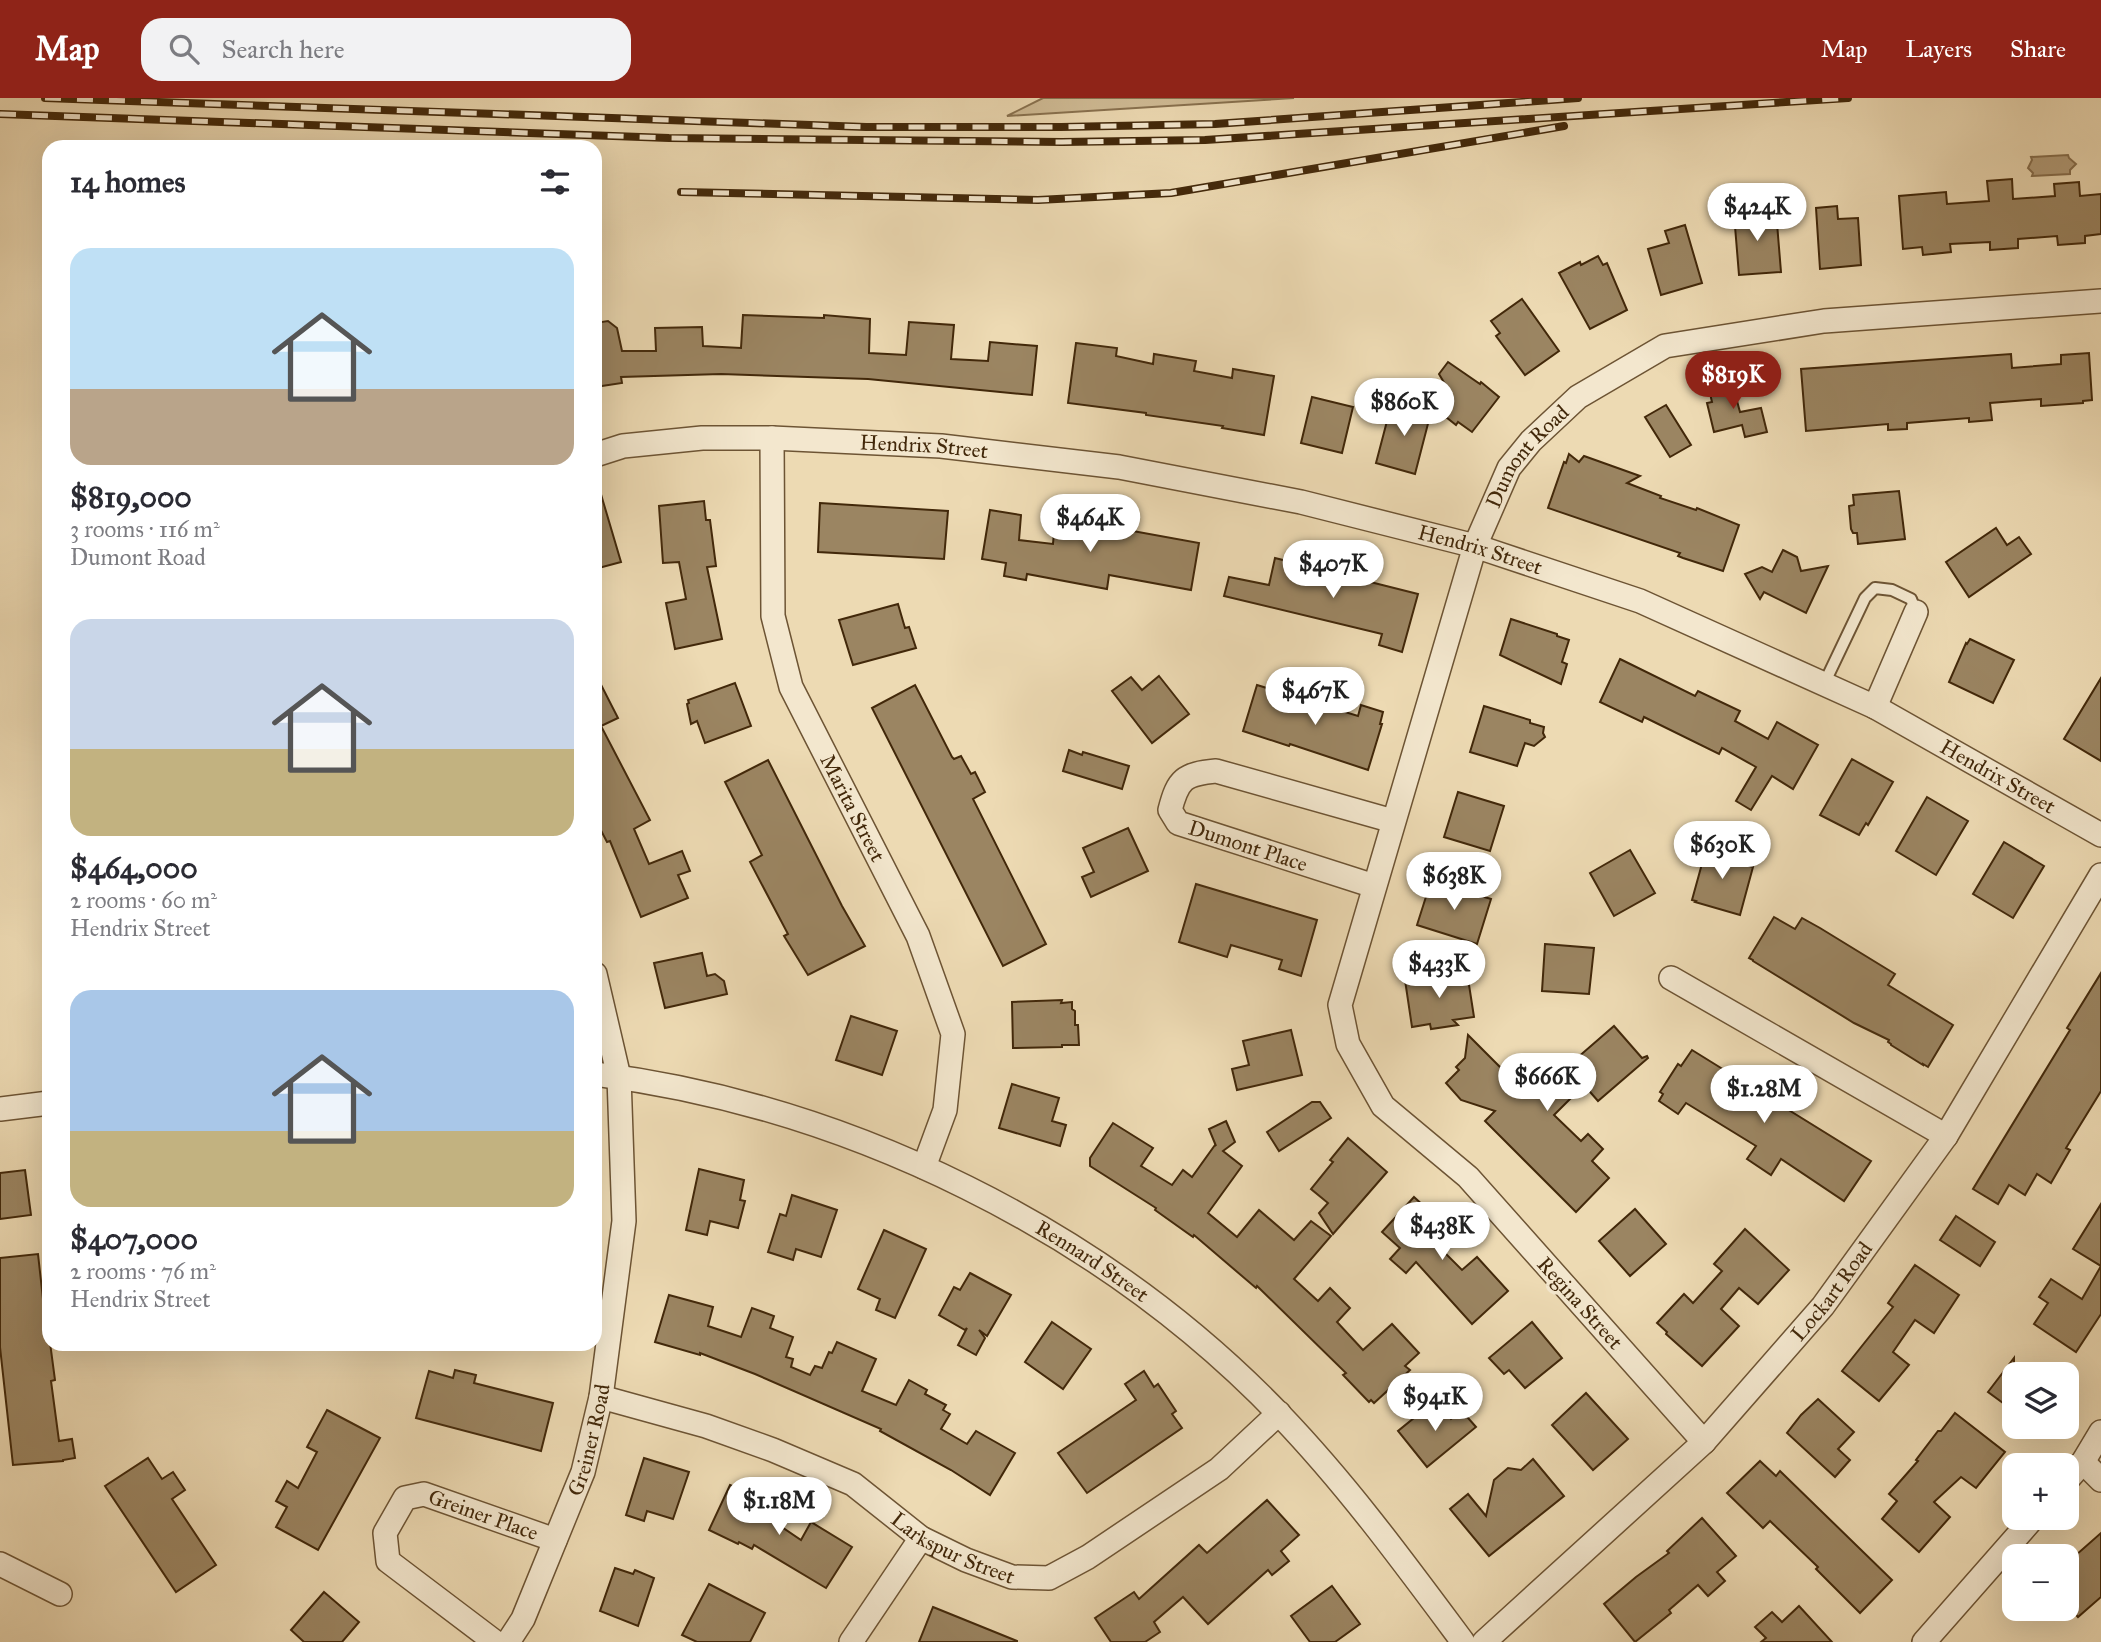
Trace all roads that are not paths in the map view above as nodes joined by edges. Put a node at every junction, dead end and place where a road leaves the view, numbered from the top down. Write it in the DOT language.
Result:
graph roads {
  1 [pos="2101,301"];
  2 [pos="772,438"];
  3 [pos="602,453"];
  4 [pos="1475,546"];
  5 [pos="1916,612"];
  6 [pos="1824,684"];
  7 [pos="1875,707"];
  8 [pos="1393,821"];
  9 [pos="2101,835"];
  10 [pos="2101,875"];
  11 [pos="1374,886"];
  12 [pos="1671,978"];
  13 [pos="602,1004"];
  14 [pos="602,1075"];
  15 [pos="619,1077"];
  16 [pos="42,1104"];
  17 [pos="0,1109"];
  18 [pos="1390,1111"];
  19 [pos="1946,1136"];
  20 [pos="924,1167"];
  21 [pos="601,1397"];
  22 [pos="1279,1413"];
  23 [pos="2101,1432"];
  24 [pos="1704,1442"];
  25 [pos="2083,1462"];
  26 [pos="2079,1466"];
  27 [pos="2101,1480"];
  28 [pos="2023,1530"];
  29 [pos="921,1538"];
  30 [pos="555,1540"];
  31 [pos="0,1564"];
  32 [pos="60,1594"];
  33 [pos="495,1642"];
  34 [pos="508,1642"];
  35 [pos="851,1642"];
  36 [pos="1463,1642"];
  37 [pos="1484,1642"];
  38 [pos="1924,1642"];
  1 -- 4 [label="street, Dumont Road"];
  2 -- 3 [label="street, Hendrix Street"];
  2 -- 4 [label="street, Hendrix Street"];
  2 -- 20 [label="street, Marita Street"];
  4 -- 6 [label="street, Hendrix Street"];
  4 -- 8 [label="street, Dumont Road"];
  5 -- 6 [label="lane"];
  5 -- 7 [label="street"];
  6 -- 7 [label="street, Hendrix Street"];
  7 -- 9 [label="street, Hendrix Street"];
  8 -- 11 [label="street, Dumont Road"];
  8 -- 11 [label="street, Dumont Place"];
  10 -- 19 [label="street, Lockart Road"];
  11 -- 18 [label="street, Dumont Road"];
  12 -- 19 [label="street"];
  13 -- 15 [label="street, Greiner Road"];
  14 -- 15 [label="street, Rennard Street"];
  15 -- 20 [label="street, Rennard Street"];
  15 -- 21 [label="street, Greiner Road"];
  16 -- 17 [label="street"];
  18 -- 24 [label="street, Regina Street"];
  19 -- 24 [label="street, Lockart Road"];
  20 -- 22 [label="street, Rennard Street"];
  21 -- 29 [label="street, Larkspur Street"];
  21 -- 30 [label="street, Greiner Road"];
  22 -- 29 [label="street, Larkspur Street"];
  22 -- 36 [label="street, Rennard Street"];
  23 -- 25 [label="street"];
  24 -- 37 [label="street, Lockart Road"];
  25 -- 26 [label="street"];
  25 -- 27 [label="street"];
  28 -- 38 [label="street"];
  29 -- 35 [label="street"];
  30 -- 33 [label="street, Greiner Place"];
  30 -- 34 [label="street, Greiner Road"];
  31 -- 32 [label="street"];
}
